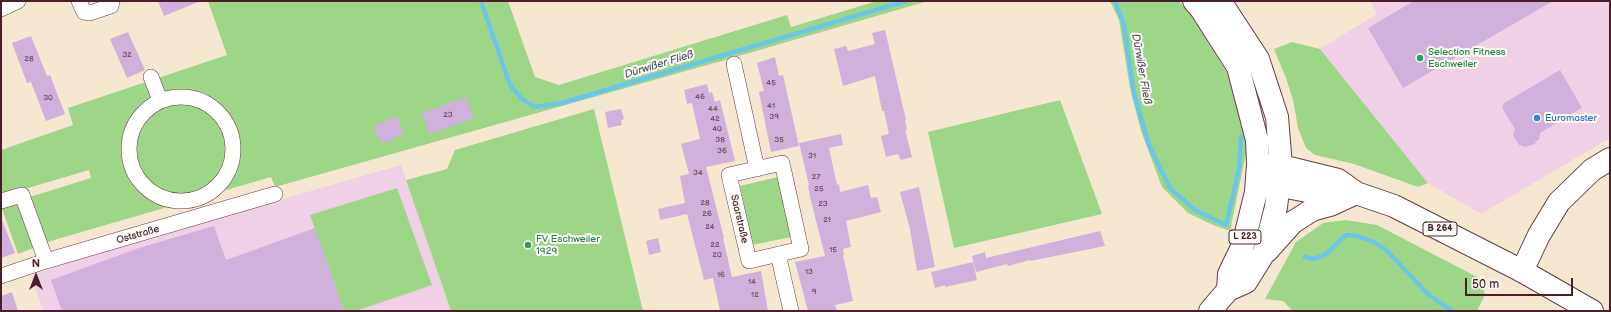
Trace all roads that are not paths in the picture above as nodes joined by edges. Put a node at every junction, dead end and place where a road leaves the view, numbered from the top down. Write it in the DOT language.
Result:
graph roads {
  1 [pos="18,1"];
  2 [pos="79,1"];
  3 [pos="112,1"];
  4 [pos="1194,1"];
  5 [pos="1220,1"];
  6 [pos="1,9"];
  7 [pos="734,64"];
  8 [pos="151,76"];
  9 [pos="160,100"];
  10 [pos="1610,159"];
  11 [pos="757,169"];
  12 [pos="1258,173"];
  13 [pos="1280,175"];
  14 [pos="1356,193"];
  15 [pos="276,194"];
  16 [pos="195,200"];
  17 [pos="1,201"];
  18 [pos="201,216"];
  19 [pos="1264,253"];
  20 [pos="778,254"];
  21 [pos="46,261"];
  22 [pos="1522,270"];
  23 [pos="1,276"];
  24 [pos="1228,290"];
  25 [pos="791,311"];
  26 [pos="1210,311"];
  27 [pos="1592,311"];
  1 -- 6 [label="street"];
  2 -- 3 [label="street"];
  4 -- 12 [label="main road"];
  5 -- 13 [label="main road"];
  7 -- 11 [label="street"];
  8 -- 9 [label="street"];
  9 -- 16 [label="street"];
  9 -- 16 [label="street"];
  10 -- 22 [label="main road"];
  11 -- 20 [label="street, Saarstraße"];
  11 -- 20 [label="street, Saarstraße"];
  12 -- 13 [label="main road"];
  12 -- 24 [label="main road, L 223"];
  13 -- 14 [label="main road, B 264"];
  13 -- 19 [label="main road, L 223"];
  14 -- 19 [label="main road"];
  14 -- 22 [label="main road, B 264"];
  15 -- 18 [label="street, Oststraße"];
  16 -- 18 [label="street"];
  17 -- 21 [label="street"];
  18 -- 21 [label="street, Oststraße"];
  19 -- 24 [label="main road, L 223"];
  20 -- 25 [label="street"];
  21 -- 23 [label="street, Oststraße"];
  22 -- 27 [label="main road, B 264"];
  24 -- 26 [label="main road, L 223"];
}
